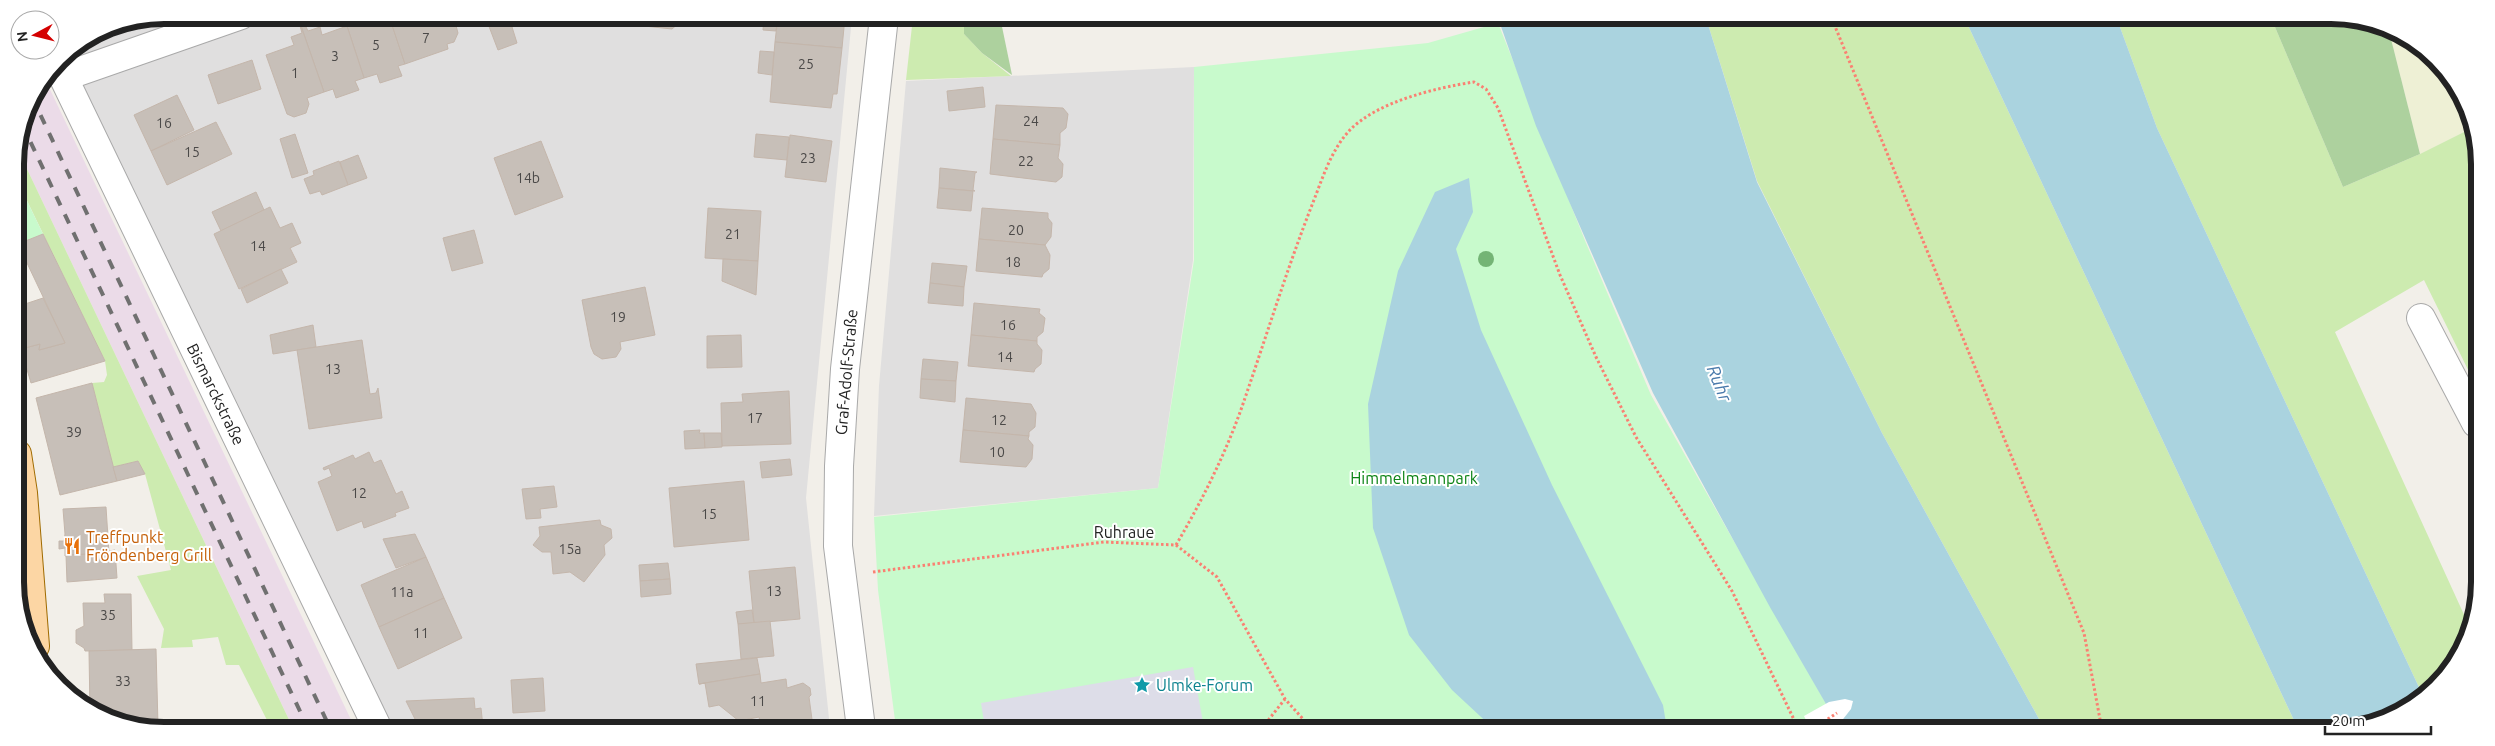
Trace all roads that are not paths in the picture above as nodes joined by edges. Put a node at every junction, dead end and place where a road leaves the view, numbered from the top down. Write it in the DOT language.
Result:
graph roads {
  1 [pos="211,24"];
  2 [pos="883,24"];
  3 [pos="62,68"];
  4 [pos="60,70"];
  5 [pos="2421,318"];
  6 [pos="2471,413"];
  7 [pos="24,505"];
  8 [pos="34,635"];
  9 [pos="374,722"];
  10 [pos="860,722"];
  1 -- 3 [label="street"];
  2 -- 10 [label="street, Graf-Adolf-Straße"];
  4 -- 9 [label="street, Bismarckstraße"];
  5 -- 6 [label="street"];
  7 -- 8 [label="main road"];
}
